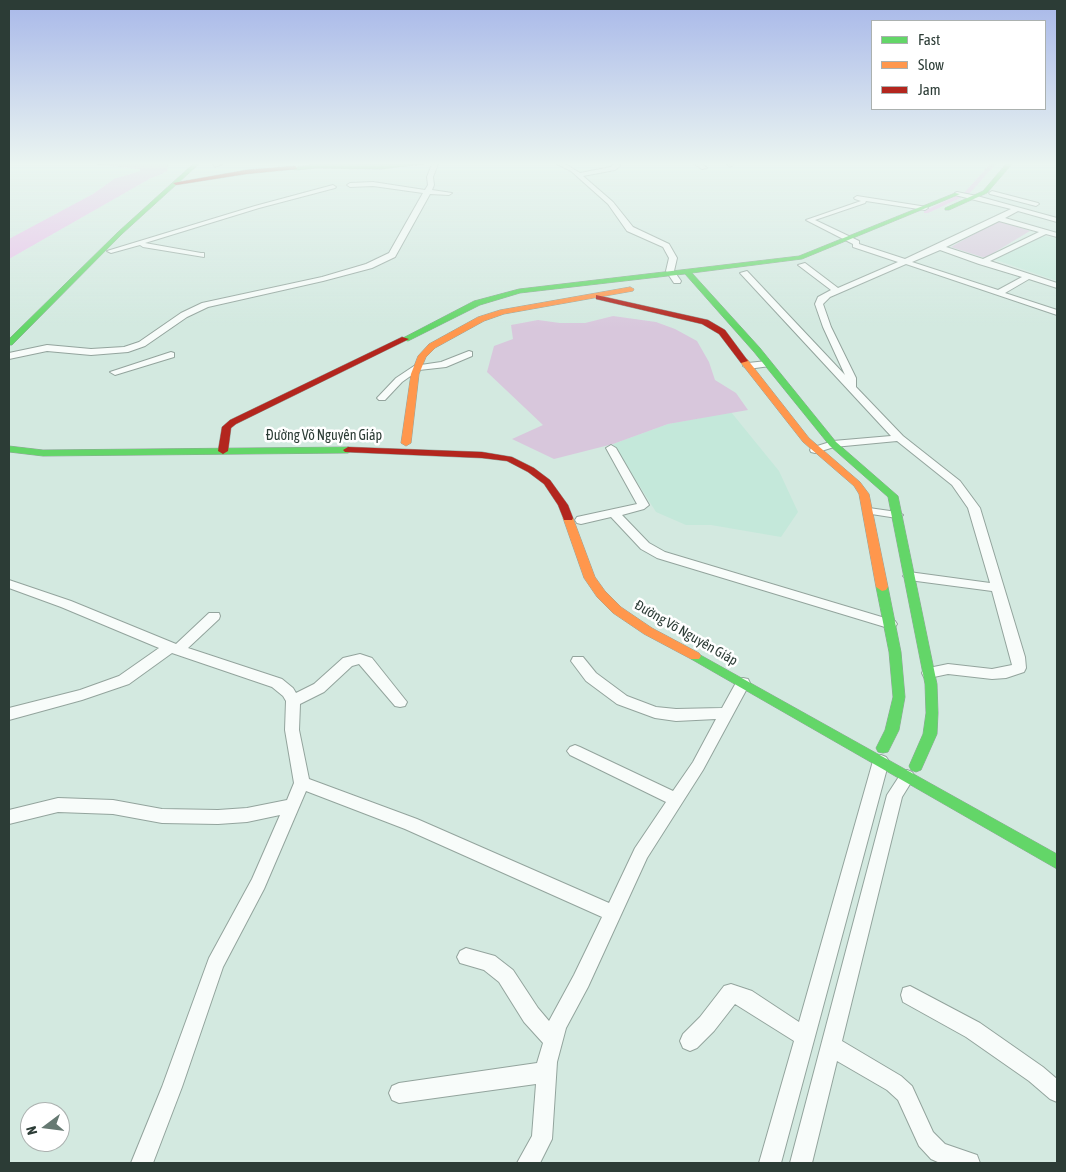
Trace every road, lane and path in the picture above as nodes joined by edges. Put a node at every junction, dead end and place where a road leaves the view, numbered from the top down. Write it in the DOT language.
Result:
graph roads {
  1 [pos="142,219"];
  2 [pos="219,219"];
  3 [pos="413,219"];
  4 [pos="621,219"];
  5 [pos="812,219"];
  6 [pos="904,219"];
  7 [pos="912,219"];
  8 [pos="997,219"];
  9 [pos="1000,219"];
  10 [pos="1045,232"];
  11 [pos="1057,235"];
  12 [pos="856,243"];
  13 [pos="138,244"];
  14 [pos="940,248"];
  15 [pos="111,249"];
  16 [pos="201,255"];
  17 [pos="909,260"];
  18 [pos="982,262"];
  19 [pos="802,266"];
  20 [pos="744,273"];
  21 [pos="690,276"];
  22 [pos="1028,276"];
  23 [pos="674,277"];
  24 [pos="569,286"];
  25 [pos="1057,286"];
  26 [pos="836,291"];
  27 [pos="1002,292"];
  28 [pos="594,296"];
  29 [pos="1057,307"];
  30 [pos="1057,313"];
  31 [pos="9,343"];
  32 [pos="112,352"];
  33 [pos="171,354"];
  34 [pos="469,354"];
  35 [pos="9,355"];
  36 [pos="756,365"];
  37 [pos="135,366"];
  38 [pos="417,368"];
  39 [pos="115,372"];
  40 [pos="852,388"];
  41 [pos="382,398"];
  42 [pos="899,438"];
  43 [pos="9,441"];
  44 [pos="406,444"];
  45 [pos="823,447"];
  46 [pos="224,448"];
  47 [pos="611,448"];
  48 [pos="9,449"];
  49 [pos="871,511"];
  50 [pos="614,513"];
  51 [pos="892,515"];
  52 [pos="583,524"];
  53 [pos="910,576"];
  54 [pos="9,584"];
  55 [pos="998,588"];
  56 [pos="632,606"];
  57 [pos="214,616"];
  58 [pos="890,624"];
  59 [pos="174,649"];
  60 [pos="720,657"];
  61 [pos="578,660"];
  62 [pos="928,674"];
  63 [pos="743,683"];
  64 [pos="293,701"];
  65 [pos="400,702"];
  66 [pos="726,713"];
  67 [pos="9,714"];
  68 [pos="575,751"];
  69 [pos="882,751"];
  70 [pos="914,769"];
  71 [pos="302,784"];
  72 [pos="677,800"];
  73 [pos="292,806"];
  74 [pos="9,816"];
  75 [pos="1057,862"];
  76 [pos="612,913"];
  77 [pos="466,957"];
  78 [pos="910,995"];
  79 [pos="806,1037"];
  80 [pos="553,1040"];
  81 [pos="690,1041"];
  82 [pos="831,1046"];
  83 [pos="547,1072"];
  84 [pos="1057,1092"];
  85 [pos="399,1093"];
  86 [pos="142,1163"];
  87 [pos="528,1163"];
  88 [pos="770,1163"];
  89 [pos="801,1163"];
  90 [pos="969,1163"];
  1 -- 15 [label="main road"];
  2 -- 13 [label="street"];
  3 -- 32 [label="street"];
  4 -- 23 [label="street"];
  5 -- 12 [label="street"];
  6 -- 12 [label="main road"];
  7 -- 12 [label="main road"];
  8 -- 14 [label="street"];
  9 -- 10 [label="street"];
  10 -- 11 [label="street"];
  10 -- 18 [label="street"];
  12 -- 17 [label="street"];
  12 -- 19 [label="main road"];
  12 -- 21 [label="main road"];
  13 -- 15 [label="street"];
  13 -- 16 [label="street"];
  14 -- 17 [label="street"];
  14 -- 18 [label="street"];
  15 -- 31 [label="main road"];
  15 -- 35 [label="main road"];
  17 -- 26 [label="street"];
  17 -- 27 [label="street"];
  18 -- 22 [label="street"];
  19 -- 20 [label="main road"];
  19 -- 26 [label="street"];
  20 -- 21 [label="main road"];
  20 -- 40 [label="street"];
  21 -- 23 [label="main road"];
  21 -- 36 [label="main road"];
  22 -- 25 [label="street"];
  22 -- 27 [label="street"];
  23 -- 24 [label="main road"];
  23 -- 28 [label="main road"];
  24 -- 28 [label="main road"];
  24 -- 46 [label="main road"];
  26 -- 40 [label="street"];
  27 -- 29 [label="street"];
  27 -- 30 [label="street"];
  28 -- 36 [label="main road"];
  28 -- 38 [label="main road"];
  32 -- 35 [label="street"];
  32 -- 37 [label="street"];
  33 -- 37 [label="street"];
  34 -- 38 [label="street"];
  36 -- 45 [label="main road"];
  36 -- 45 [label="main road"];
  37 -- 39 [label="street"];
  38 -- 41 [label="street"];
  38 -- 44 [label="main road"];
  40 -- 42 [label="street"];
  42 -- 45 [label="street"];
  42 -- 55 [label="street"];
  43 -- 46 [label="main road, Đường Võ Nguyên Giáp"];
  44 -- 46 [label="main road, Đường Võ Nguyên Giáp"];
  44 -- 52 [label="main road, Đường Võ Nguyên Giáp"];
  45 -- 49 [label="main road"];
  45 -- 51 [label="main road"];
  46 -- 48 [label="main road, Đường Võ Nguyên Giáp"];
  46 -- 63 [label="main road, Đường Võ Nguyên Giáp"];
  47 -- 50 [label="street"];
  49 -- 51 [label="street"];
  49 -- 58 [label="main road"];
  50 -- 52 [label="street"];
  50 -- 58 [label="street"];
  51 -- 53 [label="main road"];
  53 -- 55 [label="street"];
  53 -- 62 [label="main road"];
  54 -- 59 [label="street"];
  55 -- 62 [label="street"];
  56 -- 60 [label="main road, Đường Võ Nguyên Giáp"];
  57 -- 59 [label="street"];
  58 -- 69 [label="main road"];
  59 -- 64 [label="street"];
  59 -- 67 [label="street"];
  61 -- 66 [label="street"];
  62 -- 70 [label="main road"];
  63 -- 66 [label="street"];
  63 -- 69 [label="main road, Đường Võ Nguyên Giáp"];
  64 -- 65 [label="street"];
  64 -- 71 [label="street"];
  66 -- 72 [label="street"];
  68 -- 72 [label="street"];
  69 -- 70 [label="main road, Đường Võ Nguyên Giáp"];
  69 -- 79 [label="street"];
  70 -- 75 [label="main road, Đường Võ Nguyên Giáp"];
  70 -- 82 [label="street"];
  71 -- 73 [label="street"];
  71 -- 76 [label="street"];
  72 -- 76 [label="street"];
  73 -- 74 [label="street"];
  73 -- 86 [label="street"];
  76 -- 80 [label="street"];
  77 -- 80 [label="street"];
  78 -- 84 [label="street"];
  79 -- 81 [label="street"];
  79 -- 88 [label="street"];
  80 -- 83 [label="street"];
  82 -- 89 [label="street"];
  82 -- 90 [label="street"];
  83 -- 85 [label="street"];
  83 -- 87 [label="street"];
}
